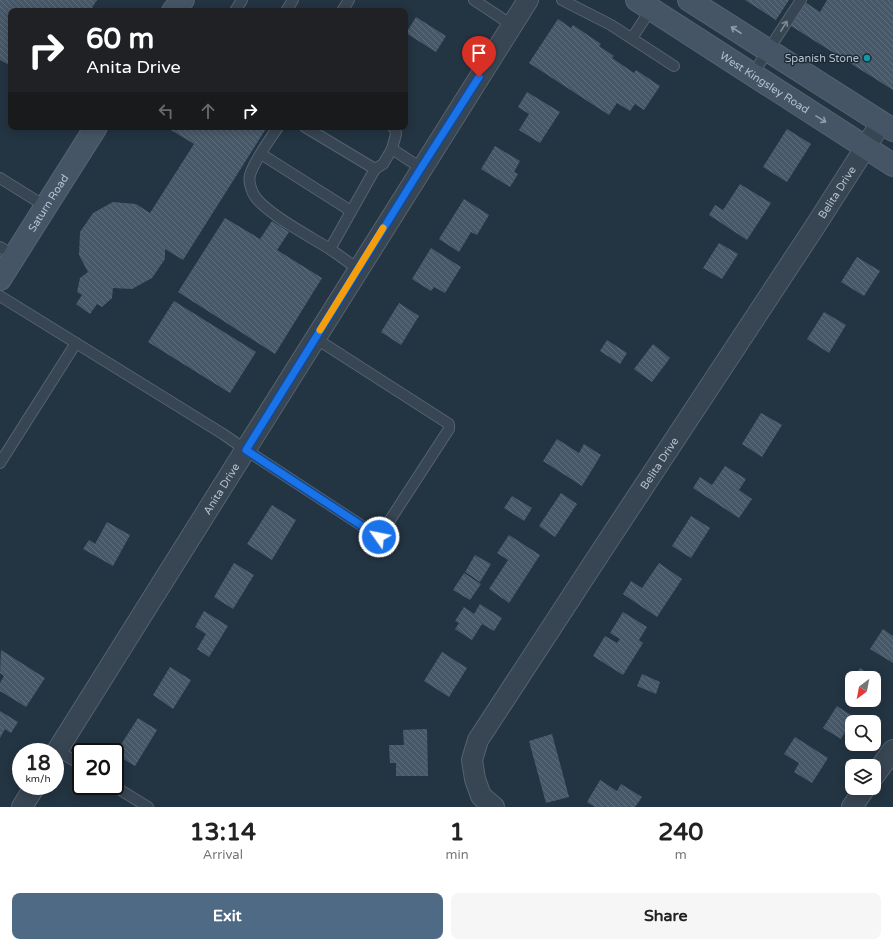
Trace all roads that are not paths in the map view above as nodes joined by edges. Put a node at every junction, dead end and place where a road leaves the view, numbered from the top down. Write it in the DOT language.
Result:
graph roads {
  1 [pos="474,0"];
  2 [pos="528,0"];
  3 [pos="562,0"];
  4 [pos="689,0"];
  5 [pos="801,0"];
  6 [pos="644,5"];
  7 [pos="512,25"];
  8 [pos="632,38"];
  9 [pos="768,51"];
  10 [pos="674,66"];
  11 [pos="752,75"];
  12 [pos="887,126"];
  13 [pos="94,130"];
  14 [pos="276,130"];
  15 [pos="309,130"];
  16 [pos="395,130"];
  17 [pos="865,147"];
  18 [pos="392,149"];
  19 [pos="261,154"];
  20 [pos="893,165"];
  21 [pos="421,168"];
  22 [pos="375,169"];
  23 [pos="0,178"];
  24 [pos="45,206"];
  25 [pos="351,211"];
  26 [pos="330,249"];
  27 [pos="7,252"];
  28 [pos="358,268"];
  29 [pos="0,279"];
  30 [pos="0,296"];
  31 [pos="315,338"];
  32 [pos="76,343"];
  33 [pos="246,450"];
  34 [pos="0,463"];
  35 [pos="62,743"];
  36 [pos="893,750"];
  37 [pos="881,766"];
  38 [pos="124,792"];
  39 [pos="29,795"];
  40 [pos="860,795"];
  41 [pos="22,807"];
  42 [pos="148,807"];
  43 [pos="494,807"];
  44 [pos="852,807"];
  1 -- 7 [label="lane"];
  2 -- 7 [label="street, Anita Drive"];
  3 -- 8 [label="lane"];
  9 -- 4 [label="main road, one-way"];
  9 -- 5 [label="lane, one-way"];
  6 -- 8 [label="lane"];
  6 -- 11 [label="main road, West Kingsley Road"];
  7 -- 21 [label="street, Anita Drive"];
  8 -- 10 [label="lane"];
  9 -- 11 [label="lane"];
  9 -- 12 [label="main road"];
  11 -- 17 [label="main road, West Kingsley Road, one-way"];
  12 -- 17 [label="street, Belita Drive"];
  13 -- 24 [label="main road, Saturn Road"];
  14 -- 19 [label="lane"];
  15 -- 22 [label="lane"];
  16 -- 18 [label="lane"];
  17 -- 20 [label="main road, West Kingsley Road"];
  17 -- 43 [label="street, Belita Drive"];
  18 -- 21 [label="lane"];
  18 -- 22 [label="lane"];
  19 -- 25 [label="lane"];
  19 -- 26 [label="lane"];
  21 -- 28 [label="street, Anita Drive"];
  22 -- 25 [label="lane"];
  23 -- 24 [label="lane"];
  24 -- 27 [label="main road, Saturn Road"];
  25 -- 26 [label="lane"];
  26 -- 28 [label="lane"];
  27 -- 29 [label="main road, Saturn Road"];
  28 -- 31 [label="street, Anita Drive"];
  30 -- 32 [label="lane"];
  31 -- 33 [label="street, Anita Drive"];
  31 -- 33 [label="lane"];
  32 -- 33 [label="lane"];
  32 -- 34 [label="lane"];
  33 -- 35 [label="street, Anita Drive"];
  36 -- 37 [label="street"];
  38 -- 42 [label="lane"];
  39 -- 41 [label="street"];
  40 -- 44 [label="street"];
}
